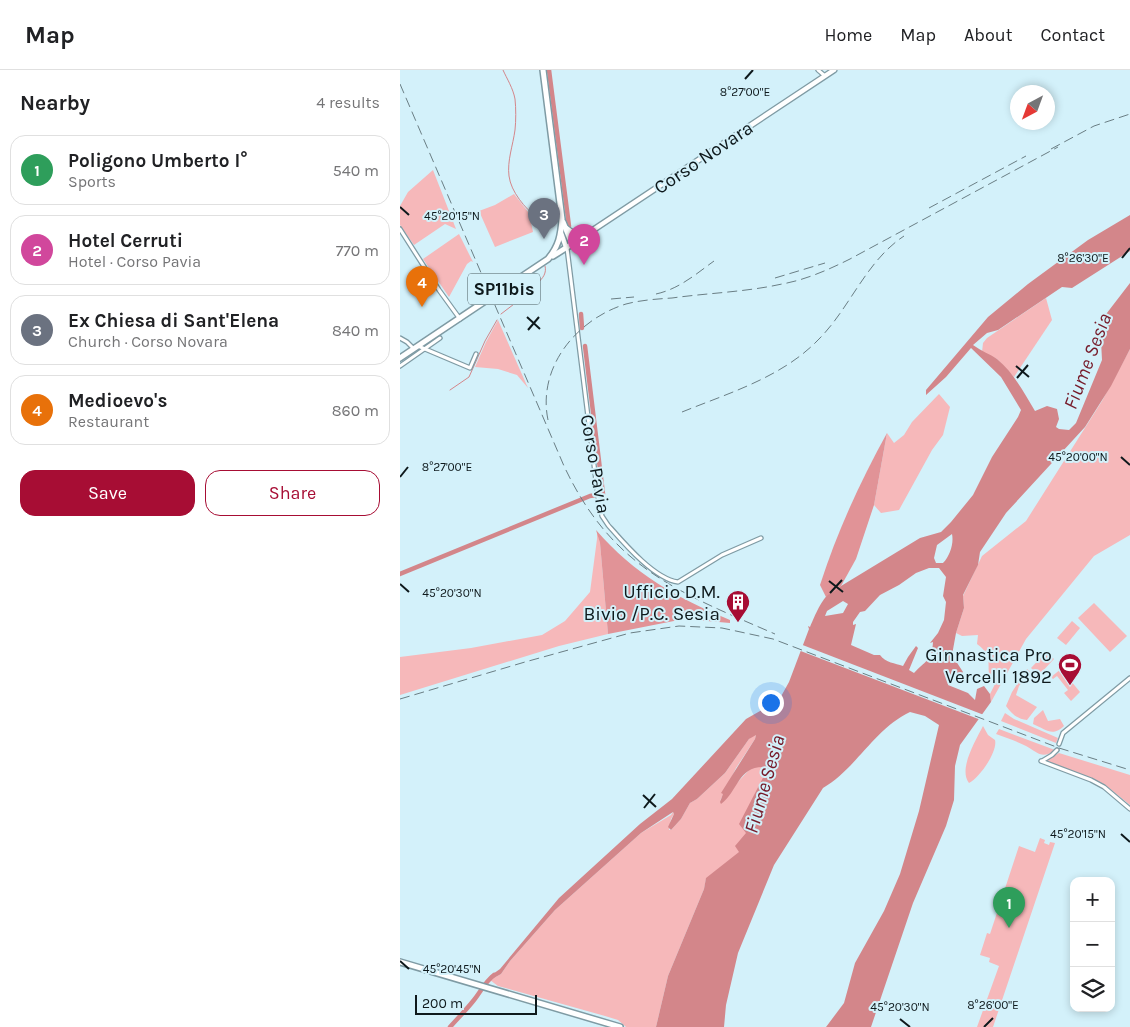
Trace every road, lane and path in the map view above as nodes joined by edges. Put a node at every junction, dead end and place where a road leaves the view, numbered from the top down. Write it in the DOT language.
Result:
graph roads {
  1 [pos="543,70"];
  2 [pos="818,70"];
  3 [pos="834,70"];
  4 [pos="825,76"];
  5 [pos="562,219"];
  6 [pos="565,227"];
  7 [pos="400,229"];
  8 [pos="561,233"];
  9 [pos="588,233"];
  10 [pos="569,245"];
  11 [pos="548,259"];
  12 [pos="460,319"];
  13 [pos="400,338"];
  14 [pos="440,338"];
  15 [pos="416,348"];
  16 [pos="424,349"];
  17 [pos="476,354"];
  18 [pos="400,358"];
  19 [pos="400,366"];
  20 [pos="761,538"];
  21 [pos="1130,678"];
  22 [pos="1059,744"];
  23 [pos="1056,750"];
  24 [pos="1130,809"];
  25 [pos="400,962"];
  26 [pos="620,1027"];
  1 -- 5 [label="main road"];
  2 -- 4 [label="street"];
  3 -- 4 [label="main road, Corso Novara / SP11bis"];
  4 -- 9 [label="main road, Corso Novara / SP11bis"];
  5 -- 6 [label="main road"];
  5 -- 8 [label="main road"];
  6 -- 9 [label="main road"];
  6 -- 10 [label="main road"];
  7 -- 12 [label="street"];
  8 -- 10 [label="main road"];
  8 -- 11 [label="main road"];
  9 -- 10 [label="main road, Corso Novara / SP11bis"];
  10 -- 11 [label="main road, Corso Novara / SP11bis"];
  10 -- 20 [label="street, Corso Pavia"];
  11 -- 12 [label="main road, SP11bis"];
  12 -- 15 [label="main road, SP11bis"];
  13 -- 15 [label="street"];
  14 -- 16 [label="street"];
  15 -- 16 [label="street"];
  15 -- 18 [label="main road, SP11bis"];
  16 -- 17 [label="street"];
  16 -- 19 [label="street"];
  21 -- 22 [label="street"];
  23 -- 24 [label="street"];
  25 -- 26 [label="main road"];
}
